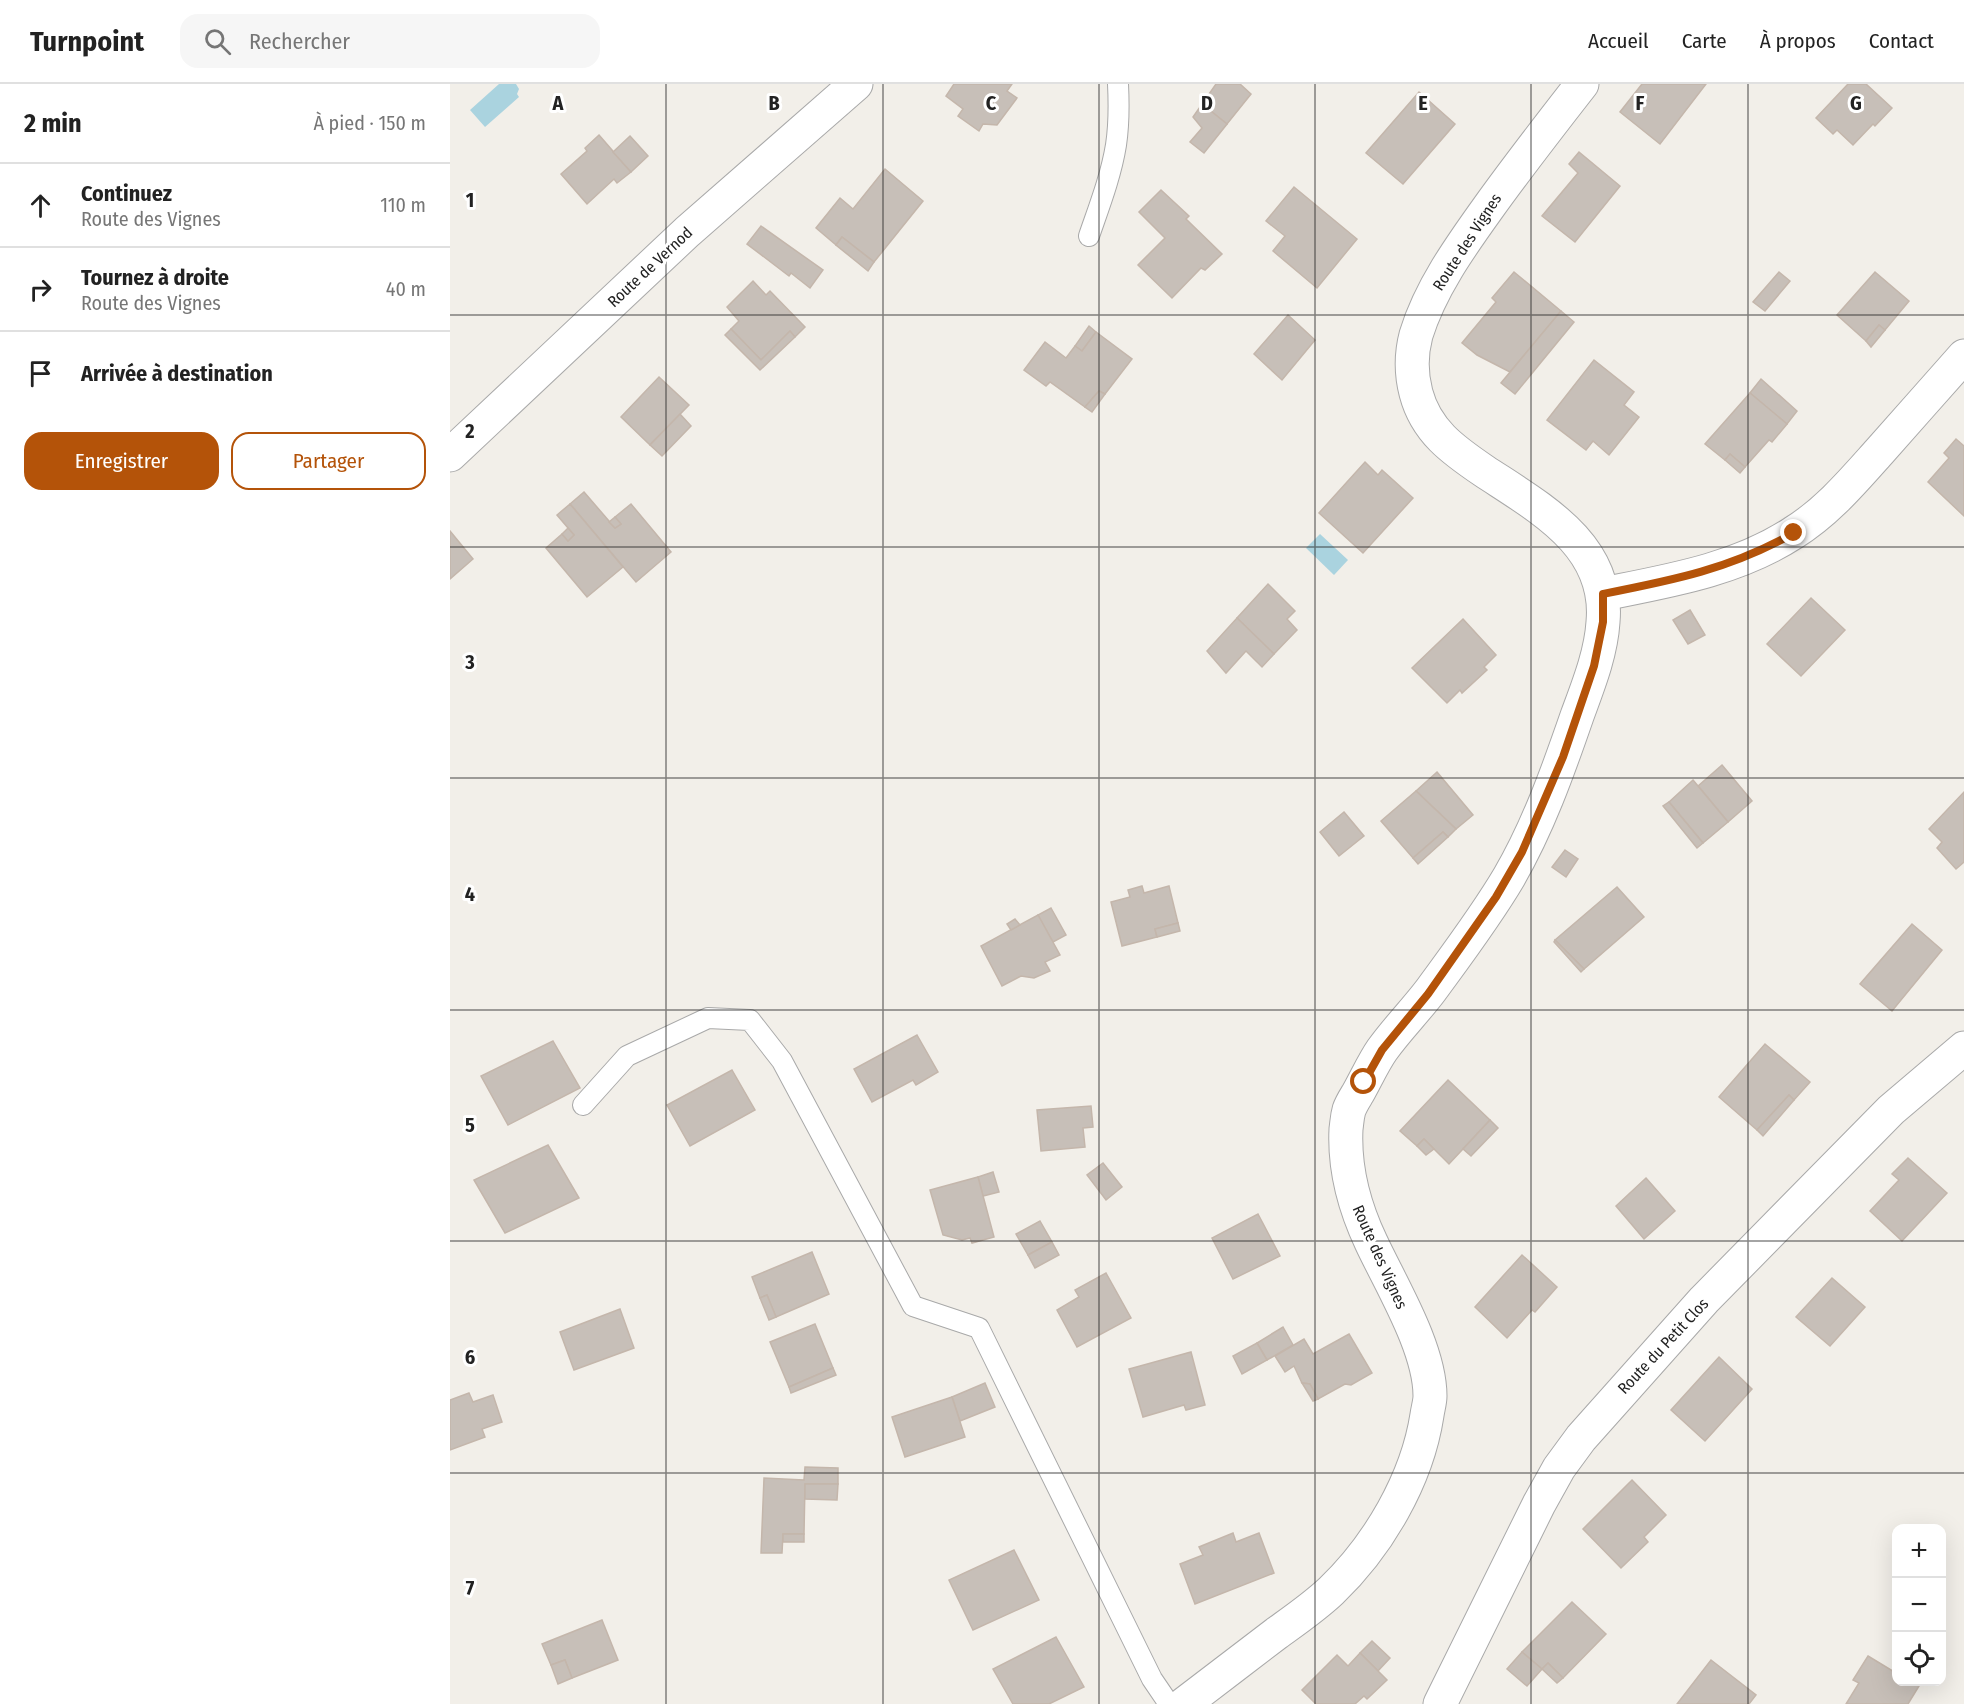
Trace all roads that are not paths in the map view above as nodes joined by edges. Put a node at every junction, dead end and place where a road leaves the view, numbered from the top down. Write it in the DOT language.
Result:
graph roads {
  1 [pos="856,84"];
  2 [pos="1118,84"];
  3 [pos="1582,84"];
  4 [pos="1089,236"];
  5 [pos="1964,356"];
  6 [pos="451,452"];
  7 [pos="1603,594"];
  8 [pos="1964,1048"];
  9 [pos="583,1105"];
  10 [pos="1169,1704"];
  11 [pos="1184,1704"];
  12 [pos="1440,1704"];
  1 -- 6 [label="street, Route de Vernod"];
  2 -- 4 [label="lane"];
  3 -- 7 [label="street, Route des Vignes"];
  5 -- 7 [label="street"];
  7 -- 11 [label="street, Route des Vignes"];
  8 -- 12 [label="street, Route du Petit Clos"];
  9 -- 10 [label="lane"];
}
